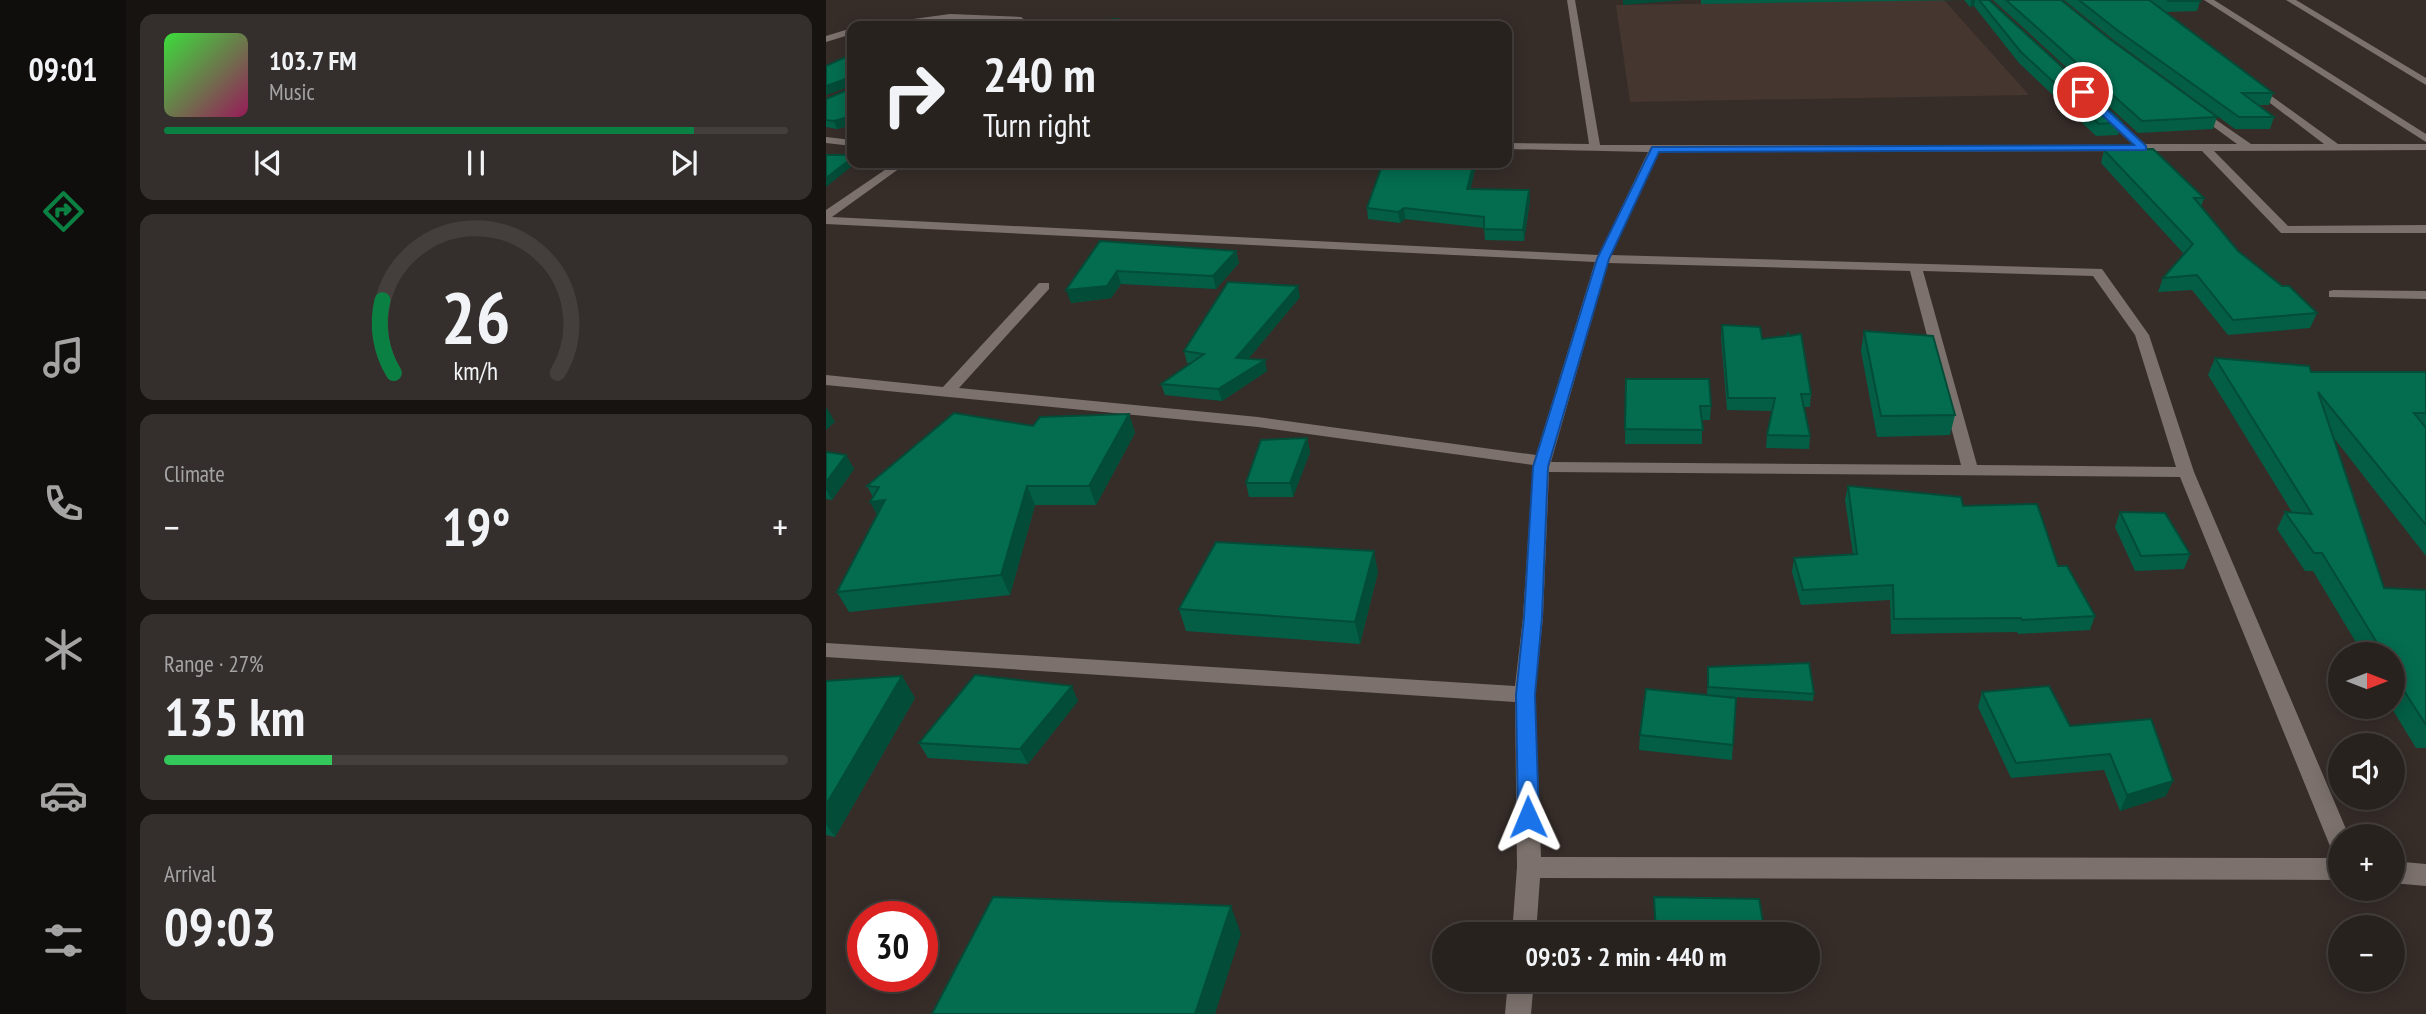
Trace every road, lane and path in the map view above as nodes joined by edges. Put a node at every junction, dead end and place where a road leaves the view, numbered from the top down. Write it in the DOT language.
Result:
graph roads {
  1 [pos="1571,0"];
  2 [pos="2208,0"];
  3 [pos="2290,0"];
  4 [pos="913,21"];
  5 [pos="1021,21"];
  6 [pos="847,32"];
  7 [pos="826,39"];
  8 [pos="2397,64"];
  9 [pos="2416,64"];
  10 [pos="2249,82"];
  11 [pos="2426,82"];
  12 [pos="2184,100"];
  13 [pos="2093,102"];
  14 [pos="2426,139"];
  15 [pos="826,140"];
  16 [pos="847,142"];
  17 [pos="1512,146"];
  18 [pos="2248,147"];
  19 [pos="2335,147"];
  20 [pos="2426,147"];
  21 [pos="1595,148"];
  22 [pos="2143,148"];
  23 [pos="2205,148"];
  24 [pos="1656,149"];
  25 [pos="895,168"];
  26 [pos="826,218"];
  27 [pos="2426,229"];
  28 [pos="1603,259"];
  29 [pos="1916,268"];
  30 [pos="1044,286"];
  31 [pos="2334,293"];
  32 [pos="2426,295"];
  33 [pos="826,380"];
  34 [pos="947,391"];
  35 [pos="1542,464"];
  36 [pos="1970,469"];
  37 [pos="2186,472"];
  38 [pos="826,650"];
  39 [pos="1525,695"];
  40 [pos="2332,824"];
  41 [pos="1529,866"];
  42 [pos="2328,869"];
  43 [pos="2405,873"];
  44 [pos="2426,875"];
  45 [pos="1525,922"];
  46 [pos="1520,992"];
  47 [pos="1518,1014"];
  1 -- 21 [label="street"];
  2 -- 14 [label="street"];
  3 -- 8 [label="street"];
  4 -- 5 [label="street"];
  6 -- 7 [label="street"];
  8 -- 9 [label="street"];
  8 -- 11 [label="street"];
  10 -- 19 [label="street"];
  12 -- 18 [label="street"];
  13 -- 22 [label="street"];
  15 -- 16 [label="street"];
  17 -- 21 [label="street"];
  18 -- 19 [label="street"];
  18 -- 23 [label="street"];
  19 -- 20 [label="street"];
  21 -- 24 [label="street"];
  22 -- 23 [label="street"];
  22 -- 24 [label="street"];
  23 -- 27 [label="street"];
  24 -- 28 [label="street"];
  25 -- 26 [label="street"];
  26 -- 28 [label="street"];
  28 -- 29 [label="street"];
  28 -- 35 [label="street"];
  29 -- 36 [label="street"];
  29 -- 37 [label="street"];
  30 -- 34 [label="street"];
  31 -- 32 [label="street"];
  33 -- 34 [label="street"];
  34 -- 35 [label="street"];
  35 -- 36 [label="street"];
  35 -- 39 [label="street"];
  36 -- 37 [label="street"];
  37 -- 40 [label="street"];
  38 -- 39 [label="street"];
  39 -- 41 [label="street"];
  41 -- 42 [label="street"];
  41 -- 45 [label="street"];
  43 -- 44 [label="street"];
  46 -- 47 [label="street"];
}
